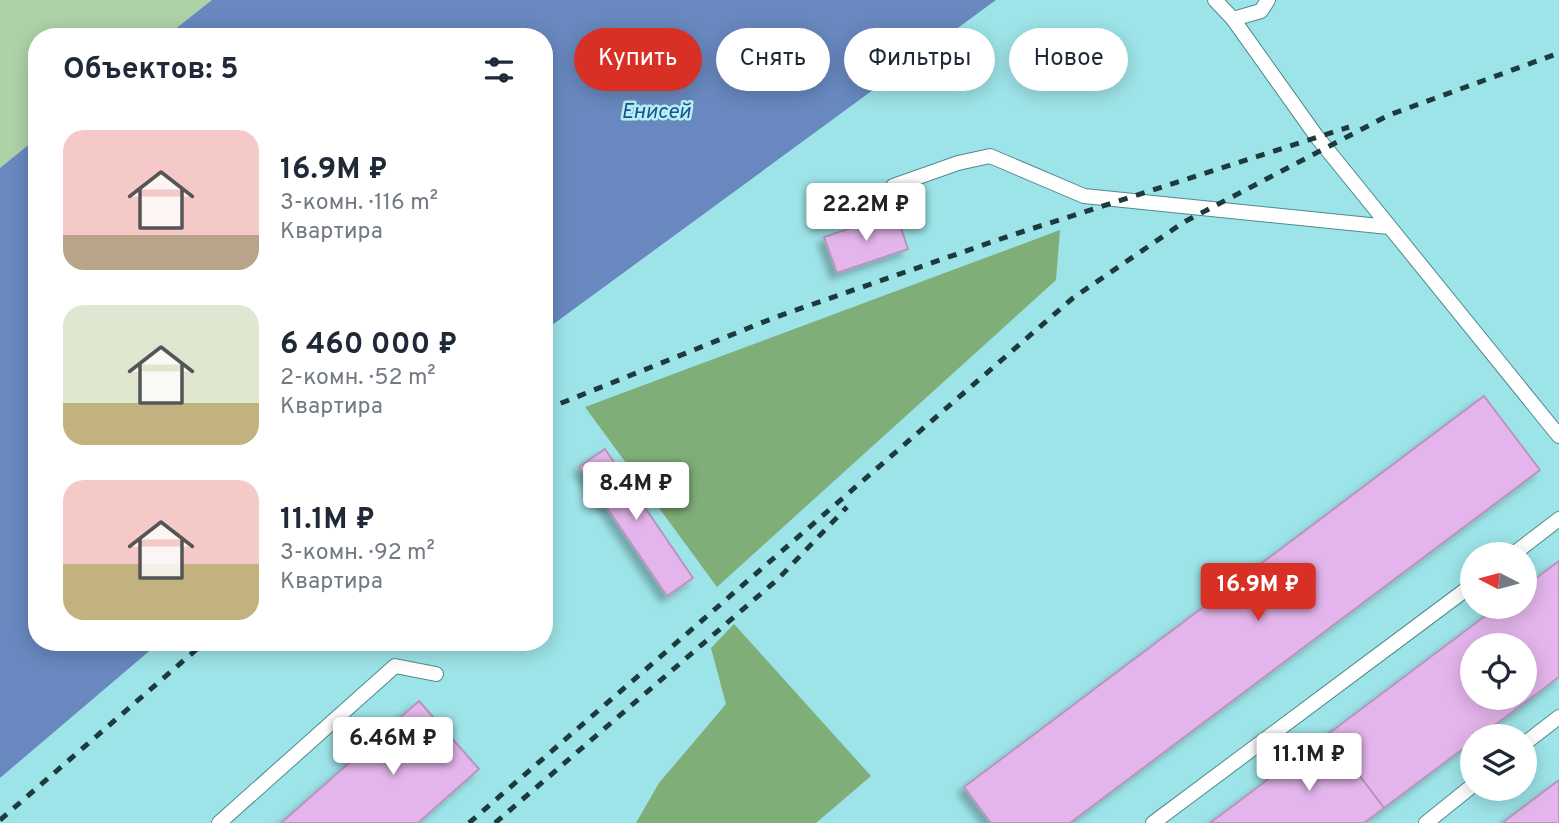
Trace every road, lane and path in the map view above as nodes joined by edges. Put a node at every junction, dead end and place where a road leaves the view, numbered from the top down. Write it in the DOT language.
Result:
graph roads {
  1 [pos="1214,0"];
  2 [pos="1268,0"];
  3 [pos="1233,19"];
  4 [pos="893,186"];
  5 [pos="1389,227"];
  6 [pos="1559,436"];
  7 [pos="1559,519"];
  8 [pos="1529,542"];
  9 [pos="1460,594"];
  10 [pos="436,674"];
  11 [pos="1559,717"];
  12 [pos="1537,734"];
  13 [pos="1460,796"];
  14 [pos="219,823"];
  15 [pos="1153,823"];
  16 [pos="1426,823"];
  1 -- 3 [label="lane"];
  2 -- 3 [label="lane"];
  3 -- 5 [label="lane"];
  4 -- 5 [label="lane"];
  5 -- 6 [label="lane"];
  7 -- 8 [label="lane"];
  9 -- 15 [label="lane"];
  10 -- 14 [label="lane"];
  11 -- 12 [label="lane"];
  13 -- 16 [label="lane"];
}
